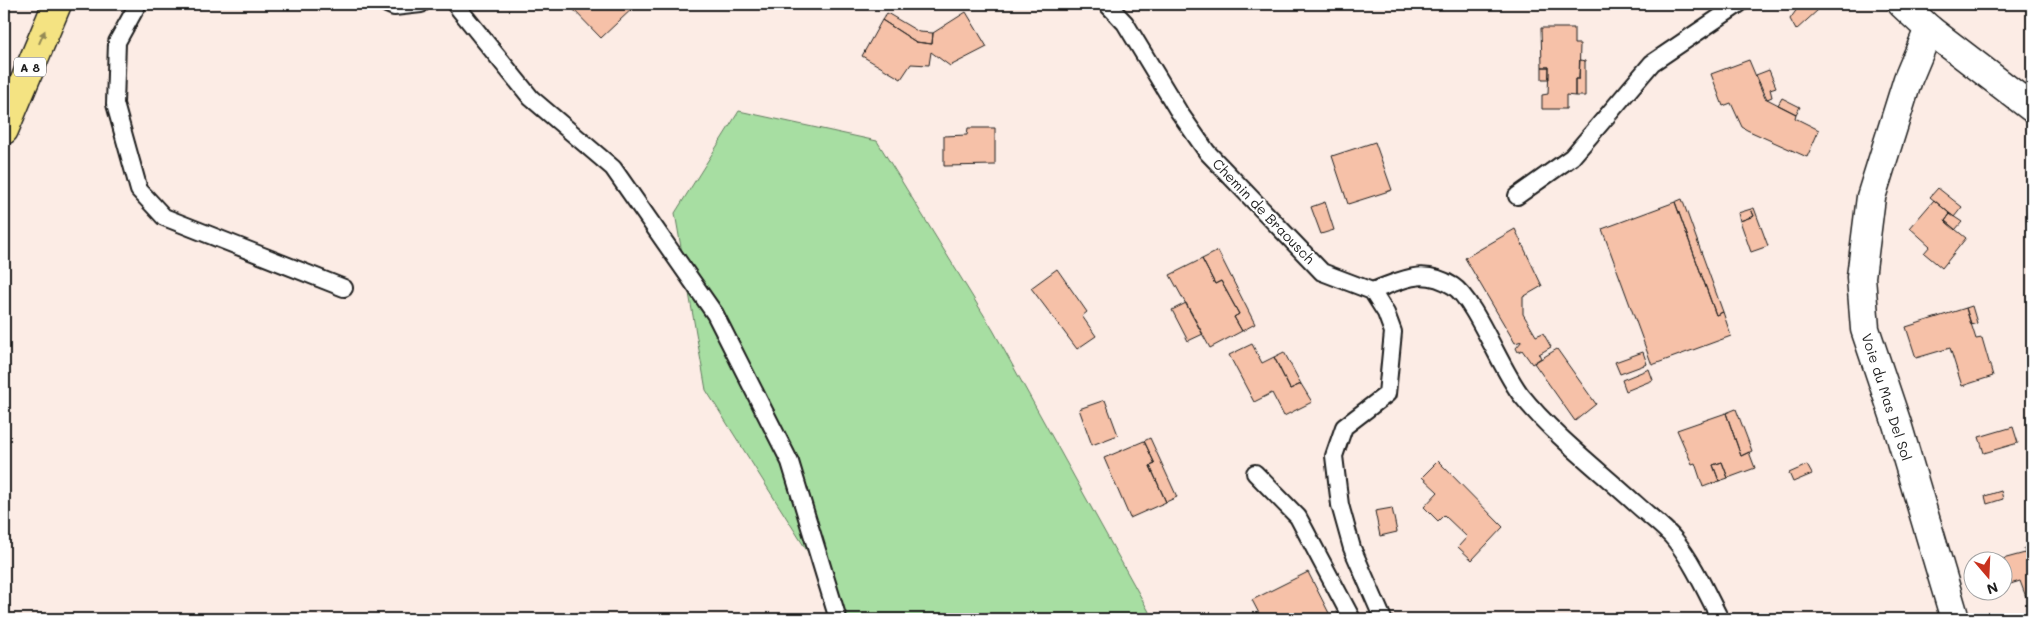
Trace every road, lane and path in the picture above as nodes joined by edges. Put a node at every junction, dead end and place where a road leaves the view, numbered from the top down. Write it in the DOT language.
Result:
graph roads {
  1 [pos="57,4"];
  2 [pos="138,4"];
  3 [pos="387,4"];
  4 [pos="421,4"];
  5 [pos="455,4"];
  6 [pos="1107,4"];
  7 [pos="1739,4"];
  8 [pos="1902,4"];
  9 [pos="1929,29"];
  10 [pos="2032,108"];
  11 [pos="4,130"];
  12 [pos="1517,196"];
  13 [pos="344,288"];
  14 [pos="1372,291"];
  15 [pos="1255,473"];
  16 [pos="838,619"];
  17 [pos="1352,619"];
  18 [pos="1383,619"];
  19 [pos="1720,619"];
  20 [pos="1954,619"];
  11 -- 1 [label="highway, A 8, one-way"];
  2 -- 13 [label="lane"];
  3 -- 4 [label="lane"];
  5 -- 16 [label="lane"];
  6 -- 14 [label="lane, Chemin de Braousch"];
  7 -- 12 [label="lane"];
  8 -- 9 [label="street"];
  9 -- 10 [label="street"];
  9 -- 20 [label="street, Voie du Mas Del Sol"];
  14 -- 18 [label="lane"];
  14 -- 19 [label="lane"];
  15 -- 17 [label="lane"];
}
